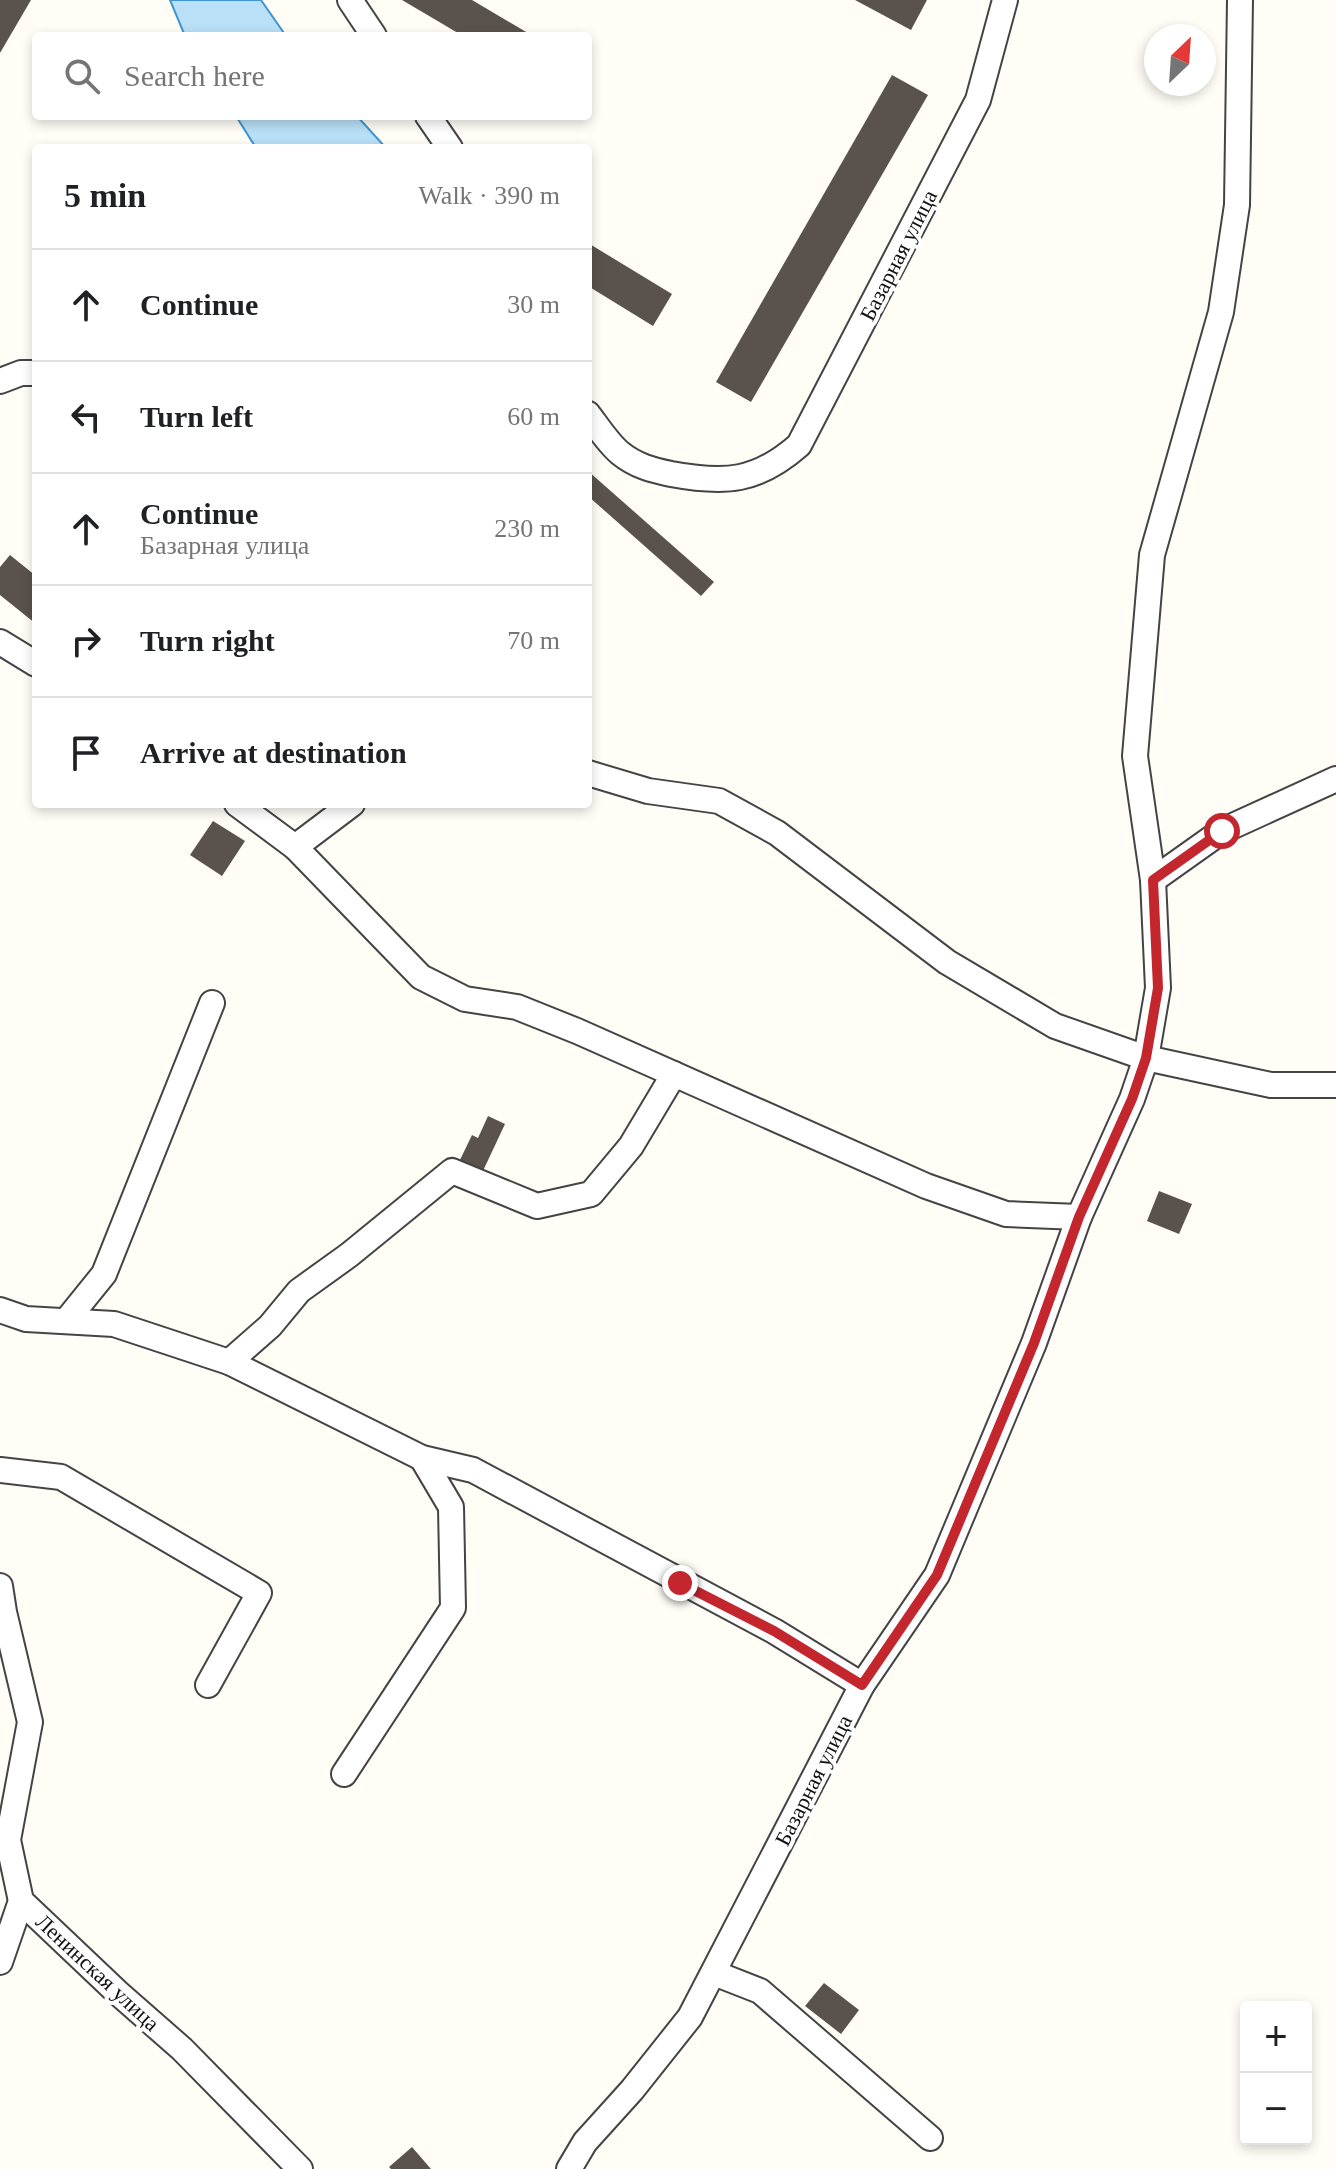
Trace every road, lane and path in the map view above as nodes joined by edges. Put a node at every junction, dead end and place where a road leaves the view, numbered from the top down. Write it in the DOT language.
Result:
graph roads {
  1 [pos="350,0"];
  2 [pos="1005,0"];
  3 [pos="1240,0"];
  4 [pos="371,32"];
  5 [pos="431,120"];
  6 [pos="447,144"];
  7 [pos="0,360"];
  8 [pos="19,376"];
  9 [pos="592,419"];
  10 [pos="0,642"];
  11 [pos="32,662"];
  12 [pos="592,774"];
  13 [pos="1336,779"];
  14 [pos="242,808"];
  15 [pos="347,808"];
  16 [pos="295,847"];
  17 [pos="1153,880"];
  18 [pos="212,1003"];
  19 [pos="1146,1058"];
  20 [pos="674,1074"];
  21 [pos="1336,1085"];
  22 [pos="1079,1217"];
  23 [pos="0,1310"];
  24 [pos="66,1321"];
  25 [pos="229,1362"];
  26 [pos="422,1458"];
  27 [pos="0,1470"];
  28 [pos="0,1586"];
  29 [pos="208,1685"];
  30 [pos="862,1685"];
  31 [pos="344,1774"];
  32 [pos="21,1901"];
  33 [pos="0,1962"];
  34 [pos="714,1973"];
  35 [pos="930,2138"];
  36 [pos="300,2169"];
  37 [pos="569,2169"];
  1 -- 4 [label="street"];
  2 -- 9 [label="street, Базарная улица"];
  3 -- 17 [label="street, Базарная улица"];
  5 -- 6 [label="street"];
  7 -- 8 [label="street"];
  10 -- 11 [label="street"];
  12 -- 19 [label="street"];
  13 -- 17 [label="street"];
  14 -- 16 [label="street"];
  15 -- 16 [label="street"];
  16 -- 20 [label="street"];
  17 -- 19 [label="street, Базарная улица"];
  18 -- 24 [label="street"];
  19 -- 21 [label="street"];
  19 -- 22 [label="street, Базарная улица"];
  20 -- 22 [label="street"];
  20 -- 25 [label="street"];
  22 -- 30 [label="street, Базарная улица"];
  23 -- 24 [label="street"];
  24 -- 25 [label="street"];
  25 -- 26 [label="street"];
  26 -- 30 [label="street"];
  26 -- 31 [label="street"];
  27 -- 29 [label="street"];
  28 -- 32 [label="street, Ленинская улица"];
  30 -- 34 [label="street, Базарная улица"];
  32 -- 33 [label="street"];
  32 -- 36 [label="street, Ленинская улица"];
  34 -- 35 [label="street"];
  34 -- 37 [label="street, Базарная улица"];
}
